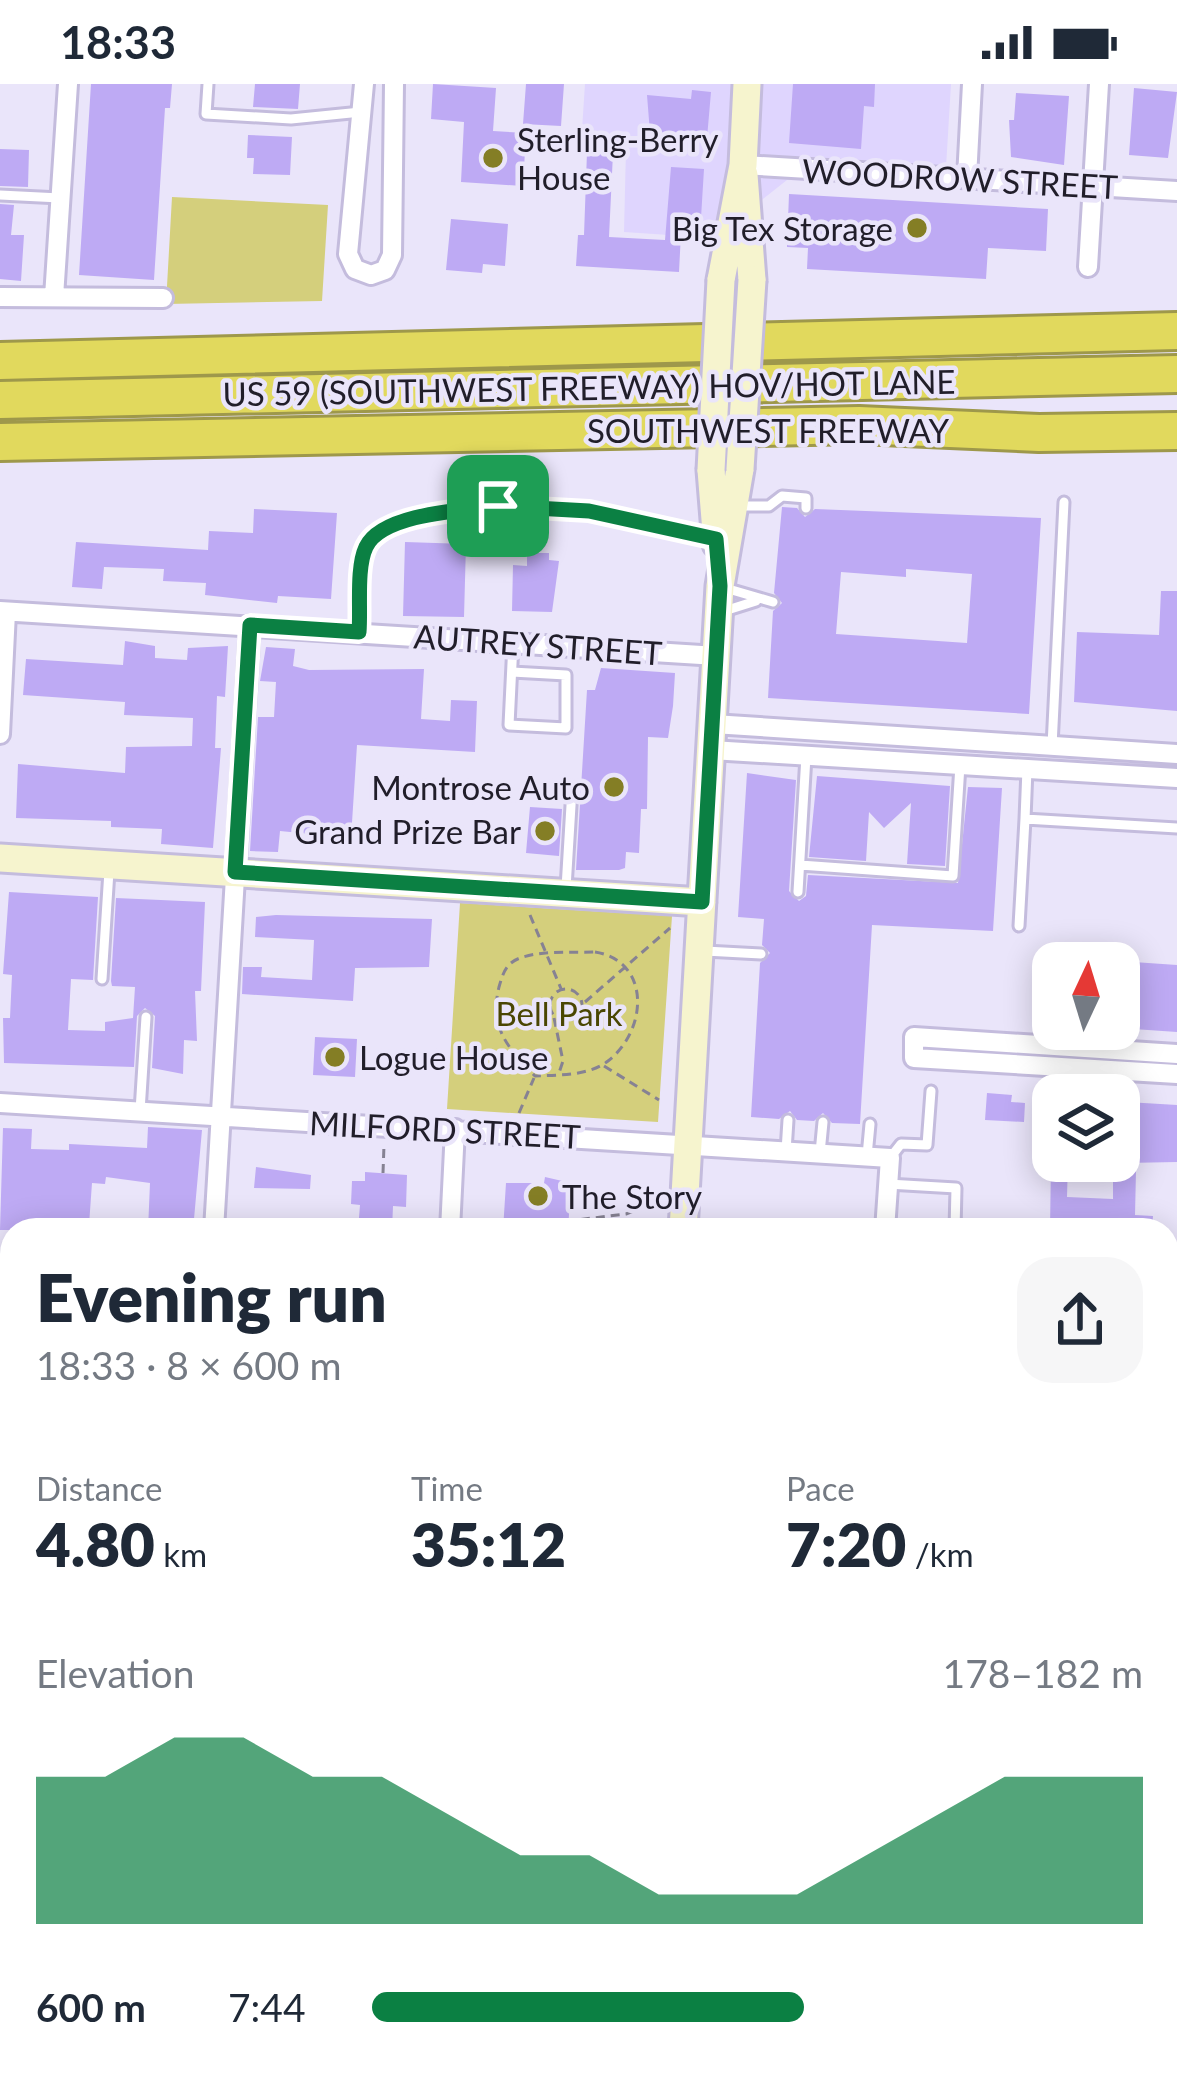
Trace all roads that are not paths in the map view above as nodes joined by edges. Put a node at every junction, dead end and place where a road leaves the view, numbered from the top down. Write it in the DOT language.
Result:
graph roads {
  1 [pos="68,84"];
  2 [pos="208,84"];
  3 [pos="364,84"];
  4 [pos="394,84"];
  5 [pos="747,84"];
  6 [pos="972,84"];
  7 [pos="1099,84"];
  8 [pos="361,112"];
  9 [pos="743,165"];
  10 [pos="967,178"];
  11 [pos="1093,186"];
  12 [pos="1177,190"];
  13 [pos="0,195"];
  14 [pos="61,198"];
  15 [pos="1088,267"];
  16 [pos="0,297"];
  17 [pos="54,297"];
  18 [pos="163,298"];
  19 [pos="1177,331"];
  20 [pos="0,361"];
  21 [pos="1177,374"];
  22 [pos="0,400"];
  23 [pos="1177,407"];
  24 [pos="859,425"];
  25 [pos="1177,431"];
  26 [pos="1039,434"];
  27 [pos="0,442"];
  28 [pos="1177,446"];
  29 [pos="1064,502"];
  30 [pos="734,506"];
  31 [pos="806,508"];
  32 [pos="716,539"];
  33 [pos="719,600"];
  34 [pos="756,601"];
  35 [pos="773,602"];
  36 [pos="3,612"];
  37 [pos="250,625"];
  38 [pos="359,632"];
  39 [pos="513,643"];
  40 [pos="717,656"];
  41 [pos="512,672"];
  42 [pos="0,734"];
  43 [pos="712,737"];
  44 [pos="1052,746"];
  45 [pos="1177,754"];
  46 [pos="806,756"];
  47 [pos="960,765"];
  48 [pos="1027,769"];
  49 [pos="1051,770"];
  50 [pos="1177,778"];
  51 [pos="572,789"];
  52 [pos="1025,819"];
  53 [pos="1177,828"];
  54 [pos="0,858"];
  55 [pos="109,865"];
  56 [pos="800,865"];
  57 [pos="235,872"];
  58 [pos="798,892"];
  59 [pos="566,893"];
  60 [pos="702,902"];
  61 [pos="1019,926"];
  62 [pos="699,951"];
  63 [pos="761,954"];
  64 [pos="102,979"];
  65 [pos="146,1017"];
  66 [pos="1177,1054"];
  67 [pos="1177,1074"];
  68 [pos="931,1091"];
  69 [pos="0,1102"];
  70 [pos="140,1111"];
  71 [pos="221,1115"];
  72 [pos="788,1120"];
  73 [pos="823,1122"];
  74 [pos="870,1124"];
  75 [pos="455,1129"];
  76 [pos="688,1144"];
  77 [pos="786,1151"];
  78 [pos="820,1153"];
  79 [pos="867,1156"];
  80 [pos="890,1158"];
  81 [pos="888,1184"];
  82 [pos="215,1218"];
  83 [pos="451,1218"];
  84 [pos="683,1218"];
  85 [pos="886,1218"];
  86 [pos="955,1218"];
  1 -- 14 [label="street"];
  2 -- 8 [label="lane"];
  3 -- 8 [label="street"];
  4 -- 8 [label="street"];
  5 -- 9 [label="main road"];
  6 -- 10 [label="street"];
  7 -- 11 [label="street"];
  9 -- 10 [label="street, WOODROW STREET"];
  9 -- 30 [label="main road, bridge"];
  9 -- 32 [label="main road, bridge"];
  10 -- 11 [label="street, WOODROW STREET"];
  11 -- 12 [label="street, WOODROW STREET"];
  11 -- 15 [label="street"];
  13 -- 14 [label="lane"];
  14 -- 17 [label="street"];
  16 -- 17 [label="street"];
  17 -- 18 [label="street"];
  19 -- 20 [label="highway"];
  21 -- 22 [label="highway, US 59 (SOUTHWEST FREEWAY) HOV/HOT LANE"];
  23 -- 24 [label="highway"];
  24 -- 26 [label="highway, SOUTHWEST FREEWAY"];
  24 -- 27 [label="highway, SOUTHWEST FREEWAY"];
  25 -- 26 [label="highway, SOUTHWEST FREEWAY"];
  26 -- 28 [label="highway"];
  29 -- 44 [label="lane"];
  30 -- 31 [label="lane"];
  30 -- 33 [label="main road"];
  32 -- 33 [label="main road"];
  32 -- 38 [label="lane"];
  33 -- 34 [label="lane"];
  33 -- 34 [label="lane"];
  33 -- 40 [label="main road"];
  34 -- 35 [label="lane"];
  36 -- 37 [label="street, AUTREY STREET"];
  36 -- 42 [label="street"];
  37 -- 38 [label="street, AUTREY STREET"];
  37 -- 57 [label="street"];
  38 -- 39 [label="street, AUTREY STREET"];
  39 -- 40 [label="street, AUTREY STREET"];
  39 -- 41 [label="lane"];
  40 -- 43 [label="main road"];
  41 -- 41 [label="lane"];
  43 -- 44 [label="street"];
  43 -- 46 [label="street"];
  43 -- 60 [label="main road"];
  44 -- 45 [label="street"];
  44 -- 49 [label="street"];
  46 -- 47 [label="street"];
  46 -- 56 [label="lane"];
  47 -- 48 [label="street"];
  47 -- 56 [label="lane"];
  48 -- 49 [label="street"];
  48 -- 52 [label="lane"];
  49 -- 50 [label="street"];
  51 -- 59 [label="lane"];
  52 -- 53 [label="lane"];
  52 -- 61 [label="lane"];
  54 -- 55 [label="main road"];
  55 -- 57 [label="main road"];
  55 -- 64 [label="lane"];
  56 -- 58 [label="lane"];
  57 -- 59 [label="main road"];
  57 -- 71 [label="street"];
  59 -- 60 [label="main road"];
  60 -- 62 [label="main road"];
  62 -- 63 [label="lane"];
  62 -- 76 [label="main road"];
  65 -- 70 [label="lane"];
  66 -- 67 [label="street"];
  68 -- 80 [label="lane"];
  69 -- 70 [label="street, MILFORD STREET"];
  70 -- 71 [label="street, MILFORD STREET"];
  71 -- 75 [label="street, MILFORD STREET"];
  71 -- 82 [label="street"];
  72 -- 77 [label="lane"];
  73 -- 78 [label="lane"];
  74 -- 79 [label="lane"];
  75 -- 76 [label="street, MILFORD STREET"];
  75 -- 83 [label="street"];
  76 -- 77 [label="street, MILFORD STREET"];
  76 -- 84 [label="main road"];
  77 -- 78 [label="street, MILFORD STREET"];
  78 -- 79 [label="street, MILFORD STREET"];
  79 -- 80 [label="street, MILFORD STREET"];
  80 -- 81 [label="street"];
  81 -- 85 [label="street"];
  81 -- 86 [label="lane"];
}
